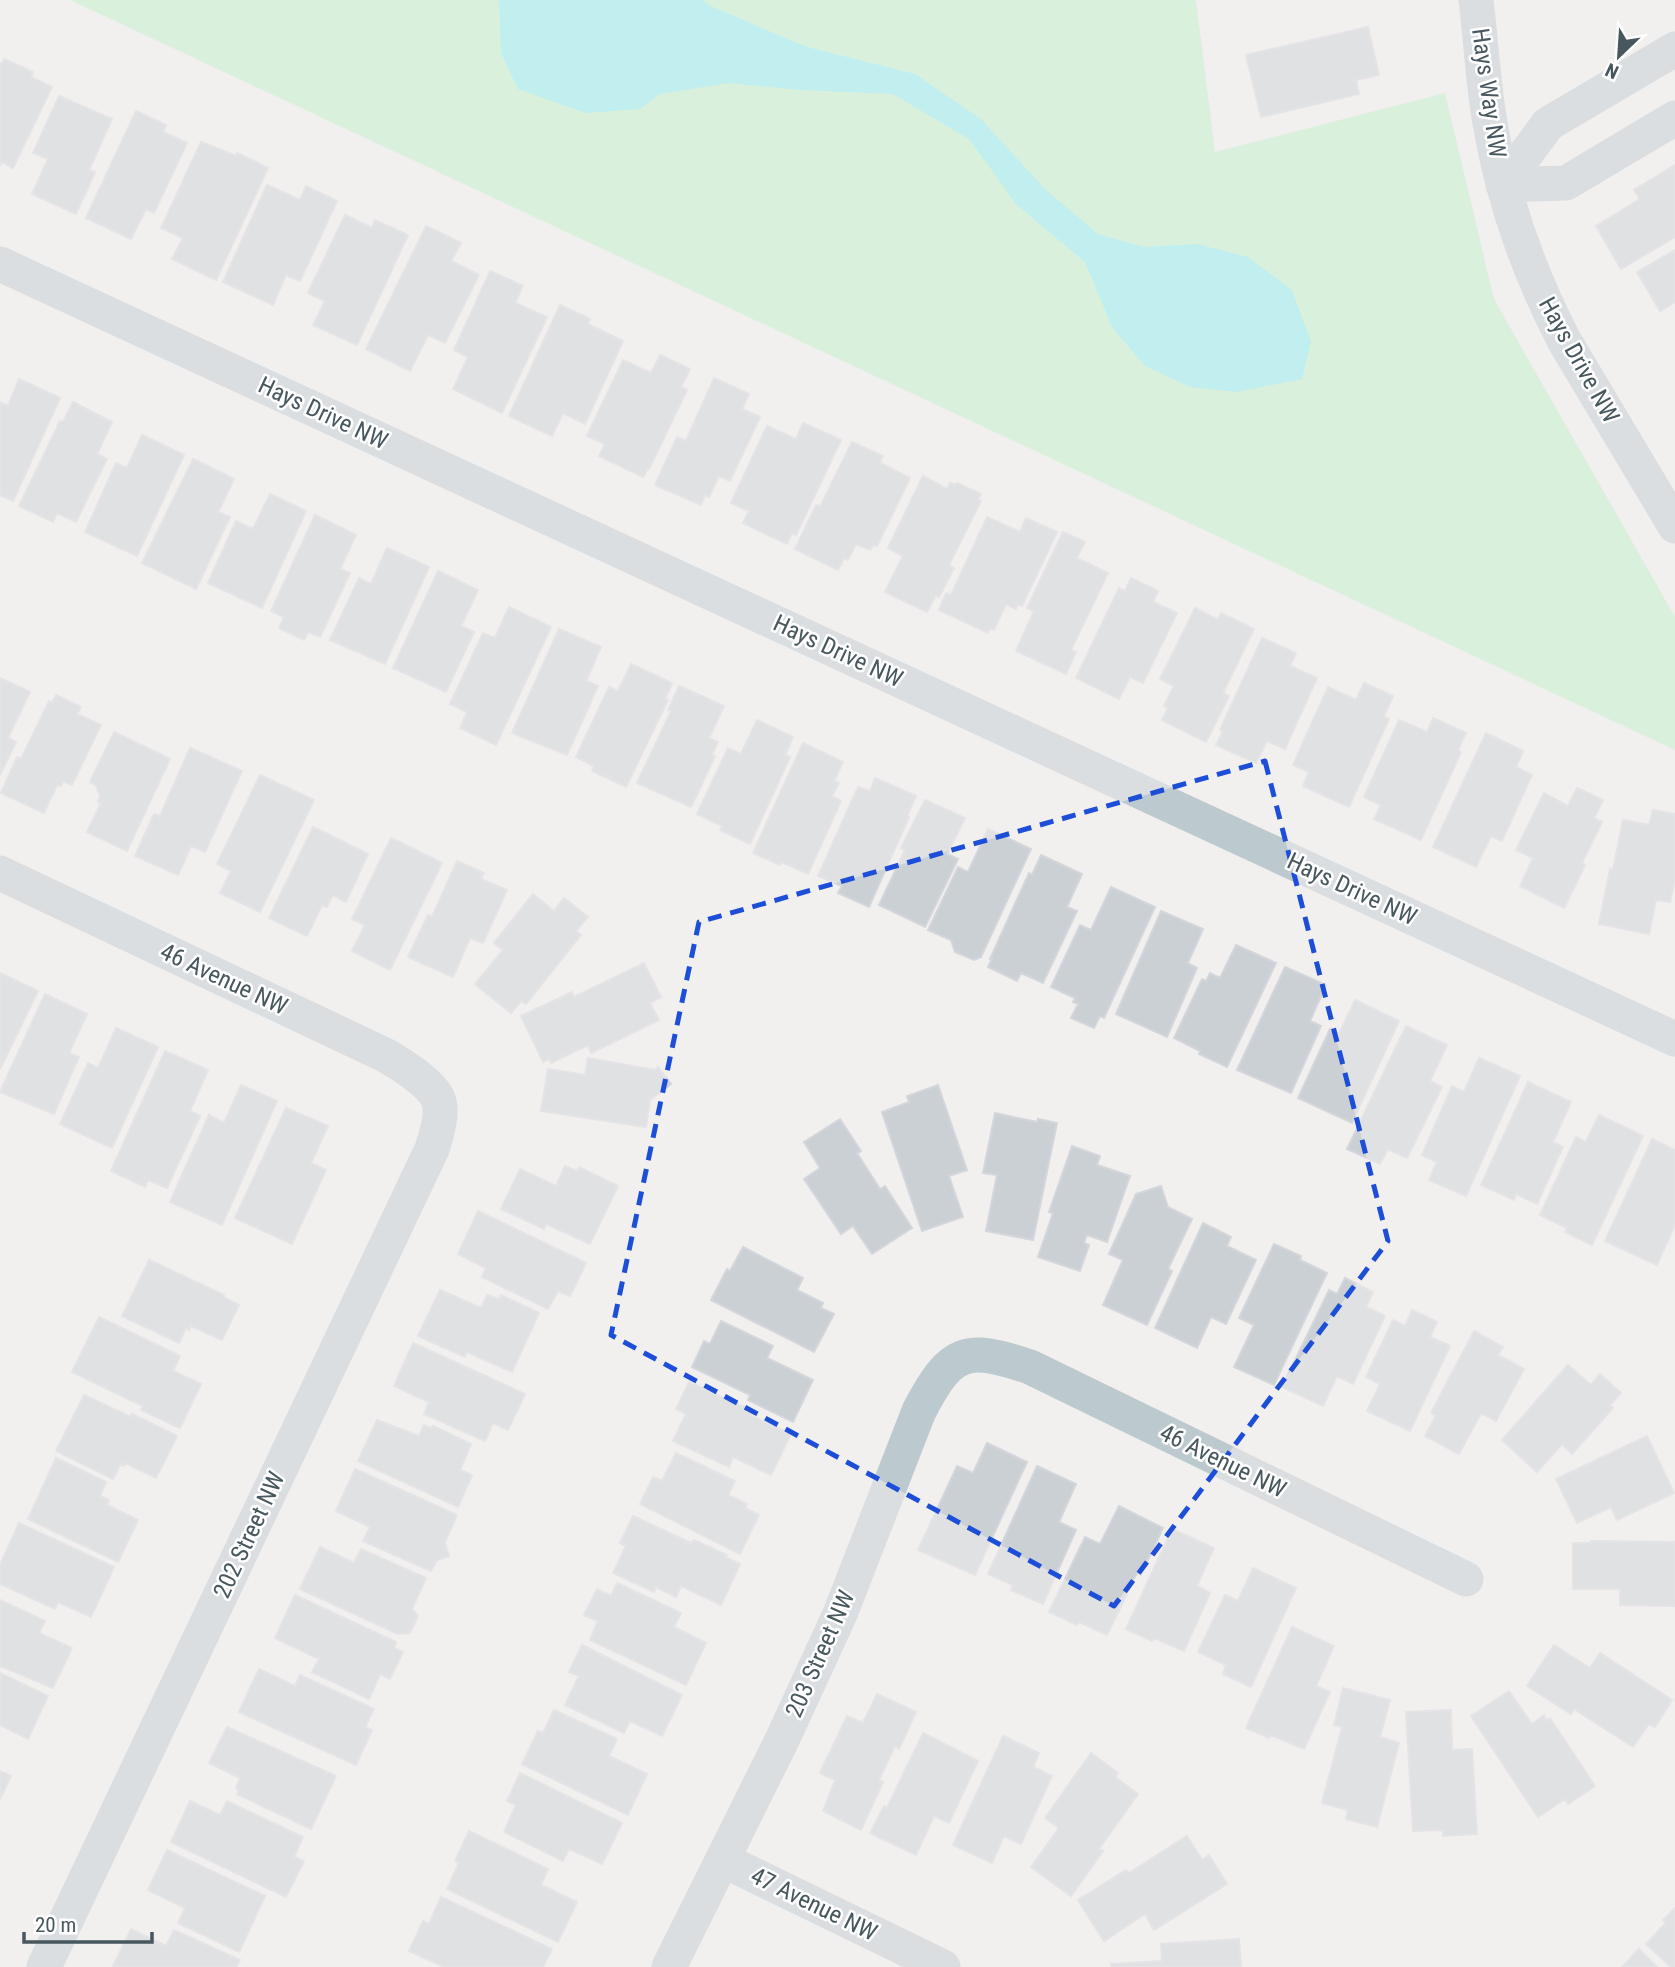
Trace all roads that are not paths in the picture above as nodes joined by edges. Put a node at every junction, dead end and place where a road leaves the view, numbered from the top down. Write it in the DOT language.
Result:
graph roads {
  1 [pos="1476,0"];
  2 [pos="1675,48"];
  3 [pos="1675,118"];
  4 [pos="1503,185"];
  5 [pos="0,264"];
  6 [pos="1675,526"];
  7 [pos="0,873"];
  8 [pos="1675,1039"];
  9 [pos="438,1100"];
  10 [pos="977,1353"];
  11 [pos="1466,1579"];
  12 [pos="723,1860"];
  13 [pos="44,1967"];
  14 [pos="669,1967"];
  15 [pos="943,1967"];
  1 -- 4 [label="street, Hays Way NW"];
  2 -- 4 [label="street"];
  3 -- 4 [label="street"];
  4 -- 6 [label="street, Hays Drive NW"];
  5 -- 8 [label="street, Hays Drive NW"];
  7 -- 9 [label="street, 46 Avenue NW"];
  9 -- 13 [label="street, 202 Street NW"];
  10 -- 11 [label="street, 46 Avenue NW"];
  10 -- 12 [label="street, 203 Street NW"];
  12 -- 14 [label="street, 203 Street NW"];
  12 -- 15 [label="street, 47 Avenue NW"];
}
